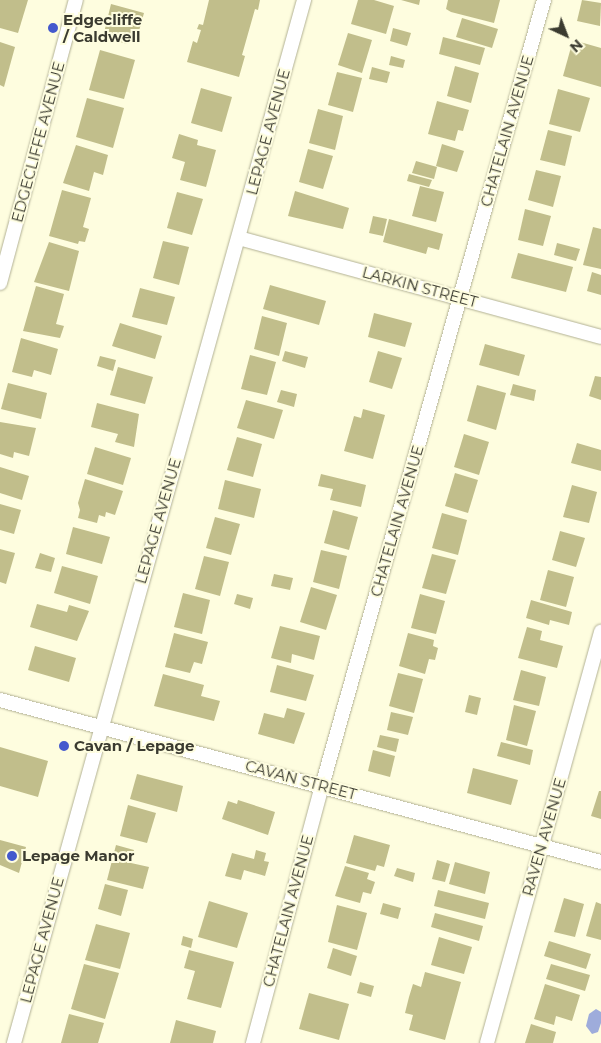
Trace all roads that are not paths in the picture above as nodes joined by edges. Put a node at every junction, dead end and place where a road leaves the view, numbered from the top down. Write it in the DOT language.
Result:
graph roads {
  1 [pos="76,0"];
  2 [pos="304,0"];
  3 [pos="544,0"];
  4 [pos="239,238"];
  5 [pos="0,283"];
  6 [pos="460,297"];
  7 [pos="601,337"];
  8 [pos="601,631"];
  9 [pos="0,700"];
  10 [pos="101,728"];
  11 [pos="322,786"];
  12 [pos="541,845"];
  13 [pos="601,862"];
  14 [pos="14,1043"];
  15 [pos="253,1043"];
  16 [pos="486,1043"];
  1 -- 5 [label="street, EDGECLIFFE AVENUE"];
  2 -- 4 [label="street, LEPAGE AVENUE"];
  3 -- 6 [label="street, CHATELAIN AVENUE"];
  4 -- 6 [label="street, LARKIN STREET"];
  4 -- 10 [label="street, LEPAGE AVENUE"];
  6 -- 7 [label="street, LARKIN STREET"];
  6 -- 11 [label="street, CHATELAIN AVENUE"];
  8 -- 12 [label="street, RAVEN AVENUE"];
  9 -- 10 [label="street, CAVAN STREET"];
  10 -- 11 [label="street, CAVAN STREET"];
  10 -- 14 [label="street, LEPAGE AVENUE"];
  11 -- 12 [label="street, CAVAN STREET"];
  11 -- 15 [label="street, CHATELAIN AVENUE"];
  12 -- 13 [label="street, CAVAN STREET"];
  12 -- 16 [label="street, RAVEN AVENUE"];
}
